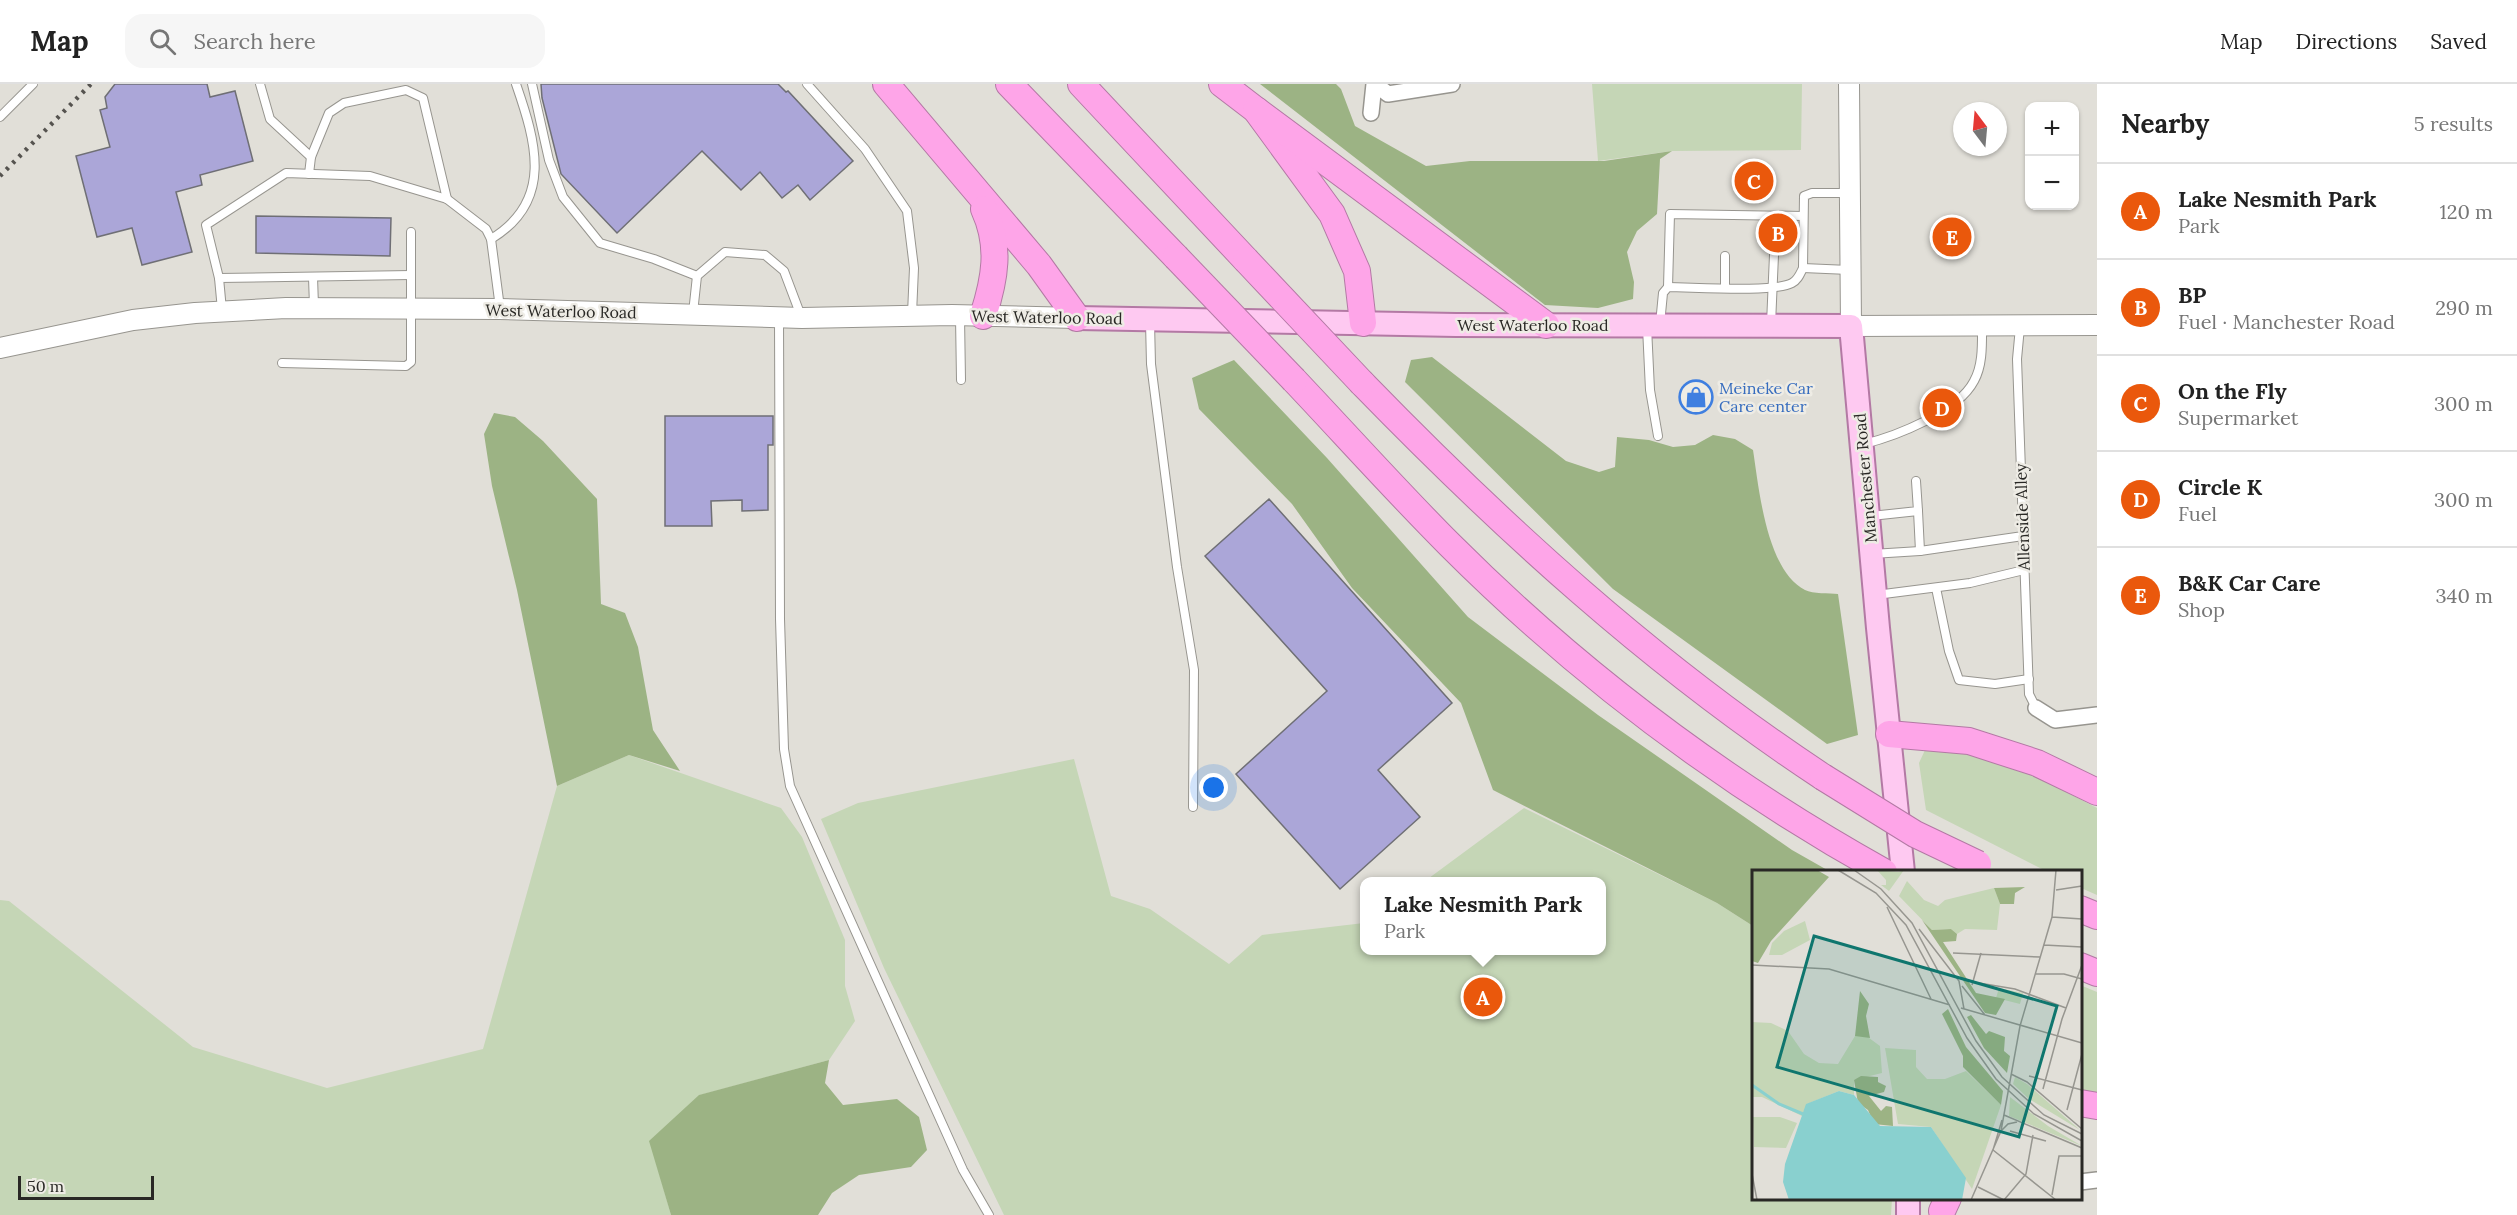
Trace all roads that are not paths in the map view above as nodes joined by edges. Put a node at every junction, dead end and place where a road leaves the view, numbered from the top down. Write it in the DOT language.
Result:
graph roads {
  1 [pos="33,84"];
  2 [pos="260,84"];
  3 [pos="516,84"];
  4 [pos="532,84"];
  5 [pos="807,84"];
  6 [pos="886,84"];
  7 [pos="1009,84"];
  8 [pos="1081,84"];
  9 [pos="1221,84"];
  10 [pos="1374,84"];
  11 [pos="1452,84"];
  12 [pos="1849,84"];
  13 [pos="1257,110"];
  14 [pos="1371,113"];
  15 [pos="0,117"];
  16 [pos="311,157"];
  17 [pos="309,174"];
  18 [pos="969,183"];
  19 [pos="1850,193"];
  20 [pos="447,199"];
  21 [pos="1725,214"];
  22 [pos="1803,216"];
  23 [pos="1725,224"];
  24 [pos="411,232"];
  25 [pos="491,239"];
  26 [pos="1774,255"];
  27 [pos="1725,256"];
  28 [pos="1803,268"];
  29 [pos="1851,270"];
  30 [pos="411,275"];
  31 [pos="697,276"];
  32 [pos="314,277"];
  33 [pos="219,278"];
  34 [pos="1774,286"];
  35 [pos="1668,287"];
  36 [pos="1725,287"];
  37 [pos="314,309"];
  38 [pos="411,309"];
  39 [pos="500,309"];
  40 [pos="222,311"];
  41 [pos="693,313"];
  42 [pos="912,316"];
  43 [pos="972,316"];
  44 [pos="779,317"];
  45 [pos="802,318"];
  46 [pos="1077,318"];
  47 [pos="1150,320"];
  48 [pos="1363,323"];
  49 [pos="2020,324"];
  50 [pos="1546,325"];
  51 [pos="1654,325"];
  52 [pos="1983,325"];
  53 [pos="2097,325"];
  54 [pos="1771,326"];
  55 [pos="1851,326"];
  56 [pos="0,348"];
  57 [pos="282,363"];
  58 [pos="961,380"];
  59 [pos="1658,436"];
  60 [pos="1862,445"];
  61 [pos="1916,482"];
  62 [pos="1918,511"];
  63 [pos="1868,517"];
  64 [pos="2023,536"];
  65 [pos="1920,551"];
  66 [pos="1871,554"];
  67 [pos="2024,570"];
  68 [pos="1936,588"];
  69 [pos="1875,595"];
  70 [pos="2029,679"];
  71 [pos="2036,708"];
  72 [pos="2097,715"];
  73 [pos="1889,734"];
  74 [pos="2097,792"];
  75 [pos="1193,807"];
  76 [pos="1987,868"];
  77 [pos="1880,870"];
  78 [pos="1903,870"];
  79 [pos="2082,910"];
  80 [pos="2097,916"];
  81 [pos="2082,967"];
  82 [pos="2097,973"];
  83 [pos="2082,1103"];
  84 [pos="2097,1106"];
  85 [pos="2097,1180"];
  86 [pos="2082,1182"];
  87 [pos="989,1215"];
  1 -- 15 [label="lane"];
  2 -- 16 [label="lane"];
  3 -- 25 [label="lane"];
  4 -- 31 [label="lane"];
  5 -- 42 [label="lane"];
  6 -- 18 [label="highway"];
  7 -- 77 [label="highway, bridge"];
  8 -- 76 [label="highway, bridge"];
  9 -- 13 [label="highway"];
  10 -- 11 [label="street"];
  10 -- 14 [label="street"];
  12 -- 19 [label="main road, Manchester Road"];
  13 -- 48 [label="highway"];
  13 -- 50 [label="highway"];
  16 -- 17 [label="lane"];
  16 -- 20 [label="lane"];
  17 -- 20 [label="lane"];
  17 -- 33 [label="lane"];
  18 -- 43 [label="highway"];
  18 -- 46 [label="highway"];
  19 -- 22 [label="lane"];
  19 -- 29 [label="main road, Manchester Road"];
  20 -- 25 [label="lane"];
  21 -- 22 [label="lane"];
  21 -- 23 [label="lane"];
  21 -- 35 [label="lane"];
  22 -- 28 [label="lane"];
  24 -- 30 [label="lane"];
  25 -- 39 [label="lane"];
  26 -- 34 [label="lane"];
  27 -- 36 [label="lane"];
  28 -- 29 [label="lane"];
  28 -- 34 [label="lane"];
  29 -- 55 [label="main road, Manchester Road"];
  30 -- 32 [label="lane"];
  30 -- 38 [label="lane"];
  31 -- 41 [label="lane"];
  31 -- 45 [label="lane"];
  32 -- 33 [label="lane"];
  32 -- 37 [label="lane"];
  33 -- 40 [label="lane"];
  34 -- 36 [label="lane"];
  34 -- 54 [label="lane"];
  35 -- 36 [label="lane"];
  35 -- 51 [label="lane"];
  37 -- 38 [label="main road, West Waterloo Road"];
  37 -- 40 [label="main road, West Waterloo Road"];
  38 -- 39 [label="main road, West Waterloo Road"];
  38 -- 57 [label="lane"];
  39 -- 41 [label="main road, West Waterloo Road"];
  40 -- 56 [label="main road, West Waterloo Road"];
  41 -- 44 [label="main road, West Waterloo Road"];
  42 -- 43 [label="main road, West Waterloo Road"];
  42 -- 45 [label="main road, West Waterloo Road"];
  43 -- 46 [label="main road, West Waterloo Road"];
  43 -- 58 [label="lane"];
  44 -- 45 [label="main road, West Waterloo Road"];
  44 -- 87 [label="lane"];
  46 -- 47 [label="main road, West Waterloo Road"];
  47 -- 48 [label="main road, West Waterloo Road"];
  47 -- 75 [label="lane"];
  48 -- 50 [label="main road, West Waterloo Road"];
  49 -- 52 [label="main road, West Waterloo Road"];
  49 -- 53 [label="main road, West Waterloo Road"];
  49 -- 64 [label="lane, Allenside Alley"];
  50 -- 51 [label="main road, West Waterloo Road"];
  51 -- 54 [label="main road, West Waterloo Road"];
  51 -- 59 [label="lane"];
  52 -- 55 [label="main road, West Waterloo Road"];
  52 -- 60 [label="lane"];
  54 -- 55 [label="main road, West Waterloo Road"];
  55 -- 60 [label="main road, Manchester Road"];
  60 -- 63 [label="main road, Manchester Road"];
  61 -- 62 [label="lane"];
  62 -- 63 [label="lane"];
  62 -- 65 [label="lane"];
  63 -- 66 [label="main road, Manchester Road"];
  64 -- 65 [label="lane"];
  64 -- 67 [label="lane, Allenside Alley"];
  65 -- 66 [label="lane"];
  66 -- 69 [label="main road, Manchester Road"];
  67 -- 68 [label="lane"];
  67 -- 70 [label="lane, Allenside Alley"];
  68 -- 69 [label="lane"];
  68 -- 70 [label="lane"];
  69 -- 73 [label="main road, Manchester Road"];
  70 -- 71 [label="lane, Allenside Alley"];
  71 -- 72 [label="street"];
  73 -- 74 [label="highway"];
  73 -- 78 [label="main road, Manchester Road"];
  79 -- 80 [label="highway"];
  81 -- 82 [label="highway"];
  83 -- 84 [label="highway"];
  85 -- 86 [label="street"];
}
